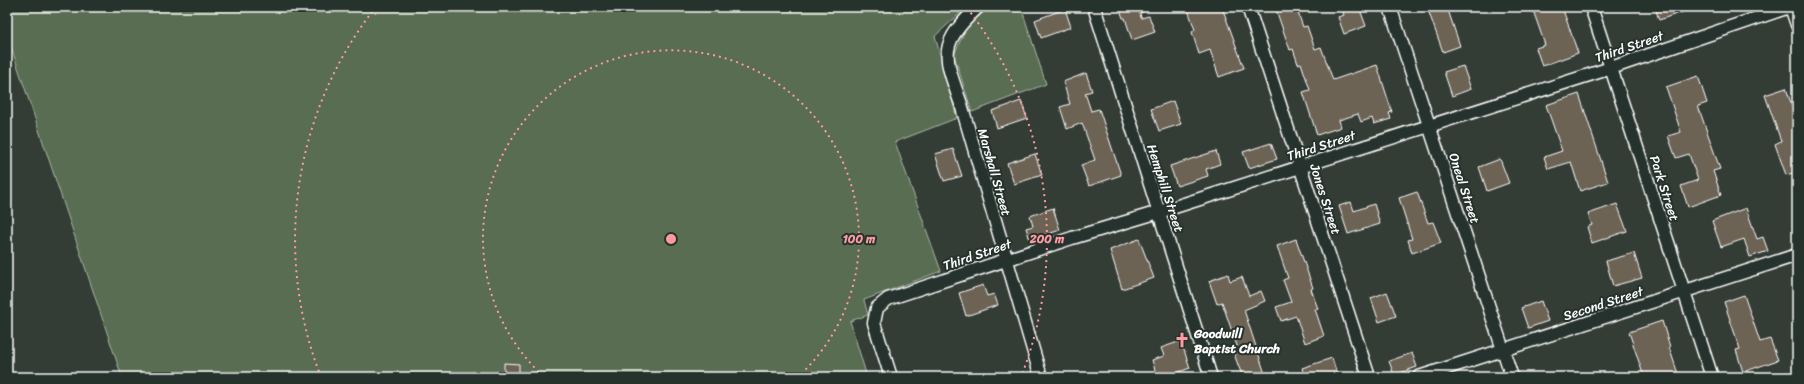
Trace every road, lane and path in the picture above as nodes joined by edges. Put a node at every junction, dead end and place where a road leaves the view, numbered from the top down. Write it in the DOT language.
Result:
graph roads {
  1 [pos="978,7"];
  2 [pos="1094,7"];
  3 [pos="1248,7"];
  4 [pos="1390,7"];
  5 [pos="1591,7"];
  6 [pos="1790,7"];
  7 [pos="1797,25"];
  8 [pos="1611,68"];
  9 [pos="1429,125"];
  10 [pos="1300,166"];
  11 [pos="1159,212"];
  12 [pos="1797,256"];
  13 [pos="1006,260"];
  14 [pos="1684,292"];
  15 [pos="1503,350"];
  16 [pos="891,377"];
  17 [pos="1041,377"];
  18 [pos="1212,377"];
  19 [pos="1369,377"];
  20 [pos="1419,377"];
  21 [pos="1512,377"];
  22 [pos="1712,377"];
  1 -- 13 [label="street, Marshall Street"];
  2 -- 11 [label="street, Hemphill Street"];
  3 -- 10 [label="street, Jones Street"];
  4 -- 9 [label="street, Oneal Street"];
  5 -- 8 [label="street, Park Street"];
  6 -- 7 [label="street"];
  6 -- 8 [label="street, Third Street"];
  8 -- 9 [label="street, Third Street"];
  8 -- 14 [label="street, Park Street"];
  9 -- 10 [label="street, Third Street"];
  9 -- 15 [label="street, Oneal Street"];
  10 -- 11 [label="street, Third Street"];
  10 -- 19 [label="street, Jones Street"];
  11 -- 13 [label="street, Third Street"];
  11 -- 18 [label="street, Hemphill Street"];
  12 -- 14 [label="street, Second Street"];
  13 -- 16 [label="street, Third Street"];
  13 -- 17 [label="street, Marshall Street"];
  14 -- 15 [label="street, Second Street"];
  14 -- 22 [label="street, Park Street"];
  15 -- 20 [label="street, Second Street"];
  15 -- 21 [label="street, Oneal Street"];
}
